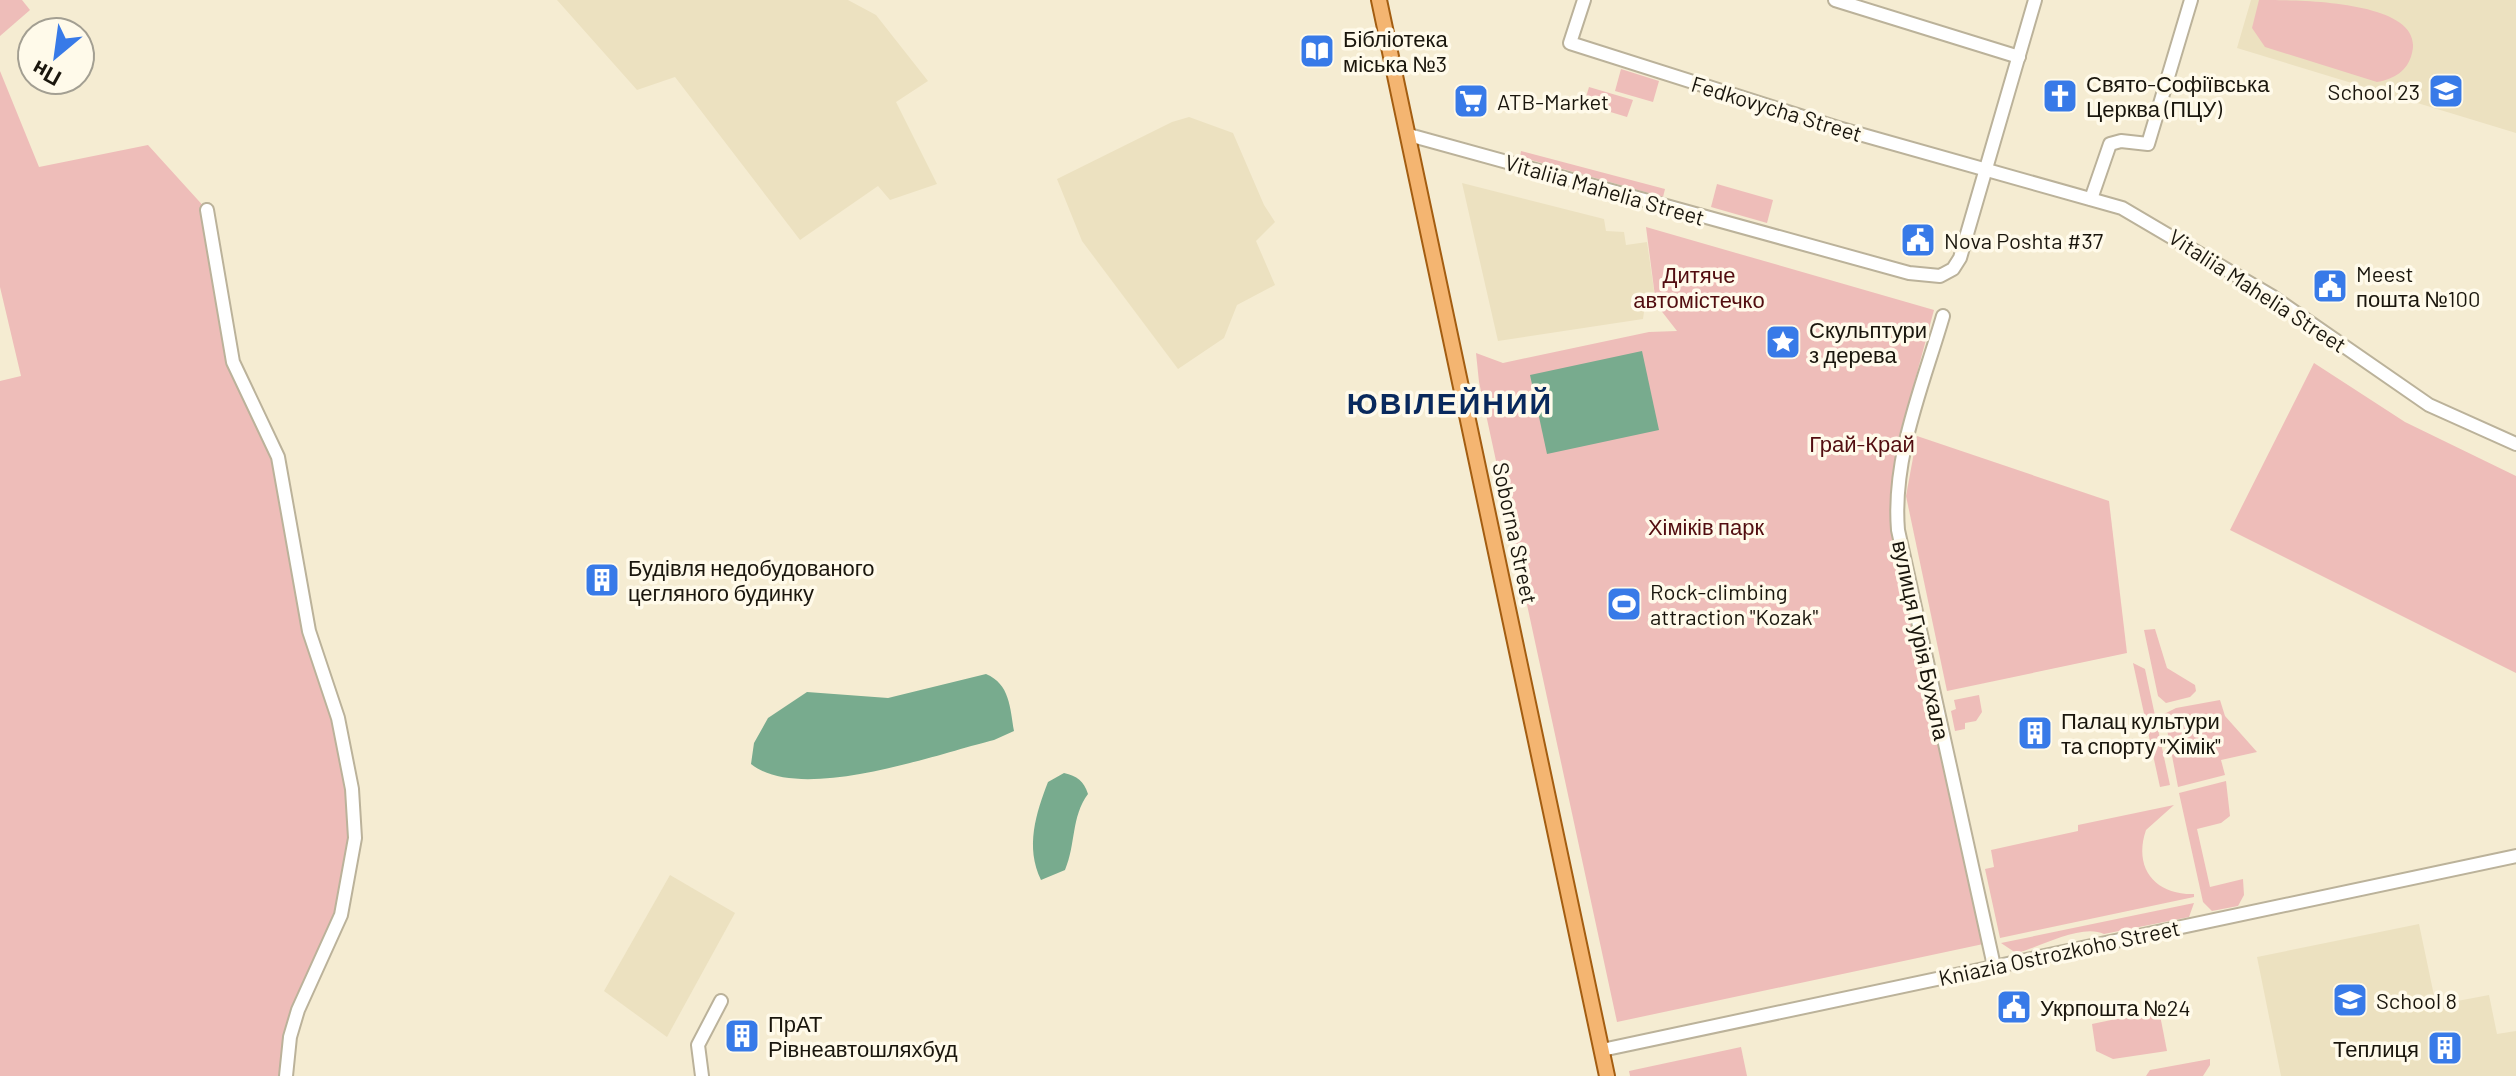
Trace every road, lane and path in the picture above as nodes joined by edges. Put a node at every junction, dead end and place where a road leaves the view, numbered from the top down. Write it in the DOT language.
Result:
graph roads {
  1 [pos="1379,0"];
  2 [pos="1584,0"];
  3 [pos="1835,0"];
  4 [pos="2035,0"];
  5 [pos="2191,0"];
  6 [pos="2019,57"];
  7 [pos="1409,135"];
  8 [pos="1985,170"];
  9 [pos="2091,199"];
  10 [pos="207,210"];
  11 [pos="1943,316"];
  12 [pos="2516,444"];
  13 [pos="2516,856"];
  14 [pos="1994,966"];
  15 [pos="721,1001"];
  16 [pos="1602,1050"];
  17 [pos="286,1076"];
  18 [pos="702,1076"];
  19 [pos="1607,1076"];
  1 -- 7 [label="main road, Soborna Street"];
  2 -- 8 [label="street, Fedkovycha Street"];
  3 -- 6 [label="street"];
  4 -- 6 [label="street"];
  5 -- 9 [label="street"];
  6 -- 8 [label="street"];
  7 -- 8 [label="street, Vitaliia Mahelia Street"];
  7 -- 16 [label="main road, Soborna Street"];
  8 -- 9 [label="street, Vitaliia Mahelia Street"];
  9 -- 12 [label="street, Vitaliia Mahelia Street"];
  10 -- 17 [label="street"];
  11 -- 14 [label="street, вулиця Гурія Бухала"];
  13 -- 14 [label="street, Kniazia Ostrozkoho Street"];
  14 -- 16 [label="street, Kniazia Ostrozkoho Street"];
  15 -- 18 [label="street"];
  16 -- 19 [label="main road, Soborna Street"];
}
